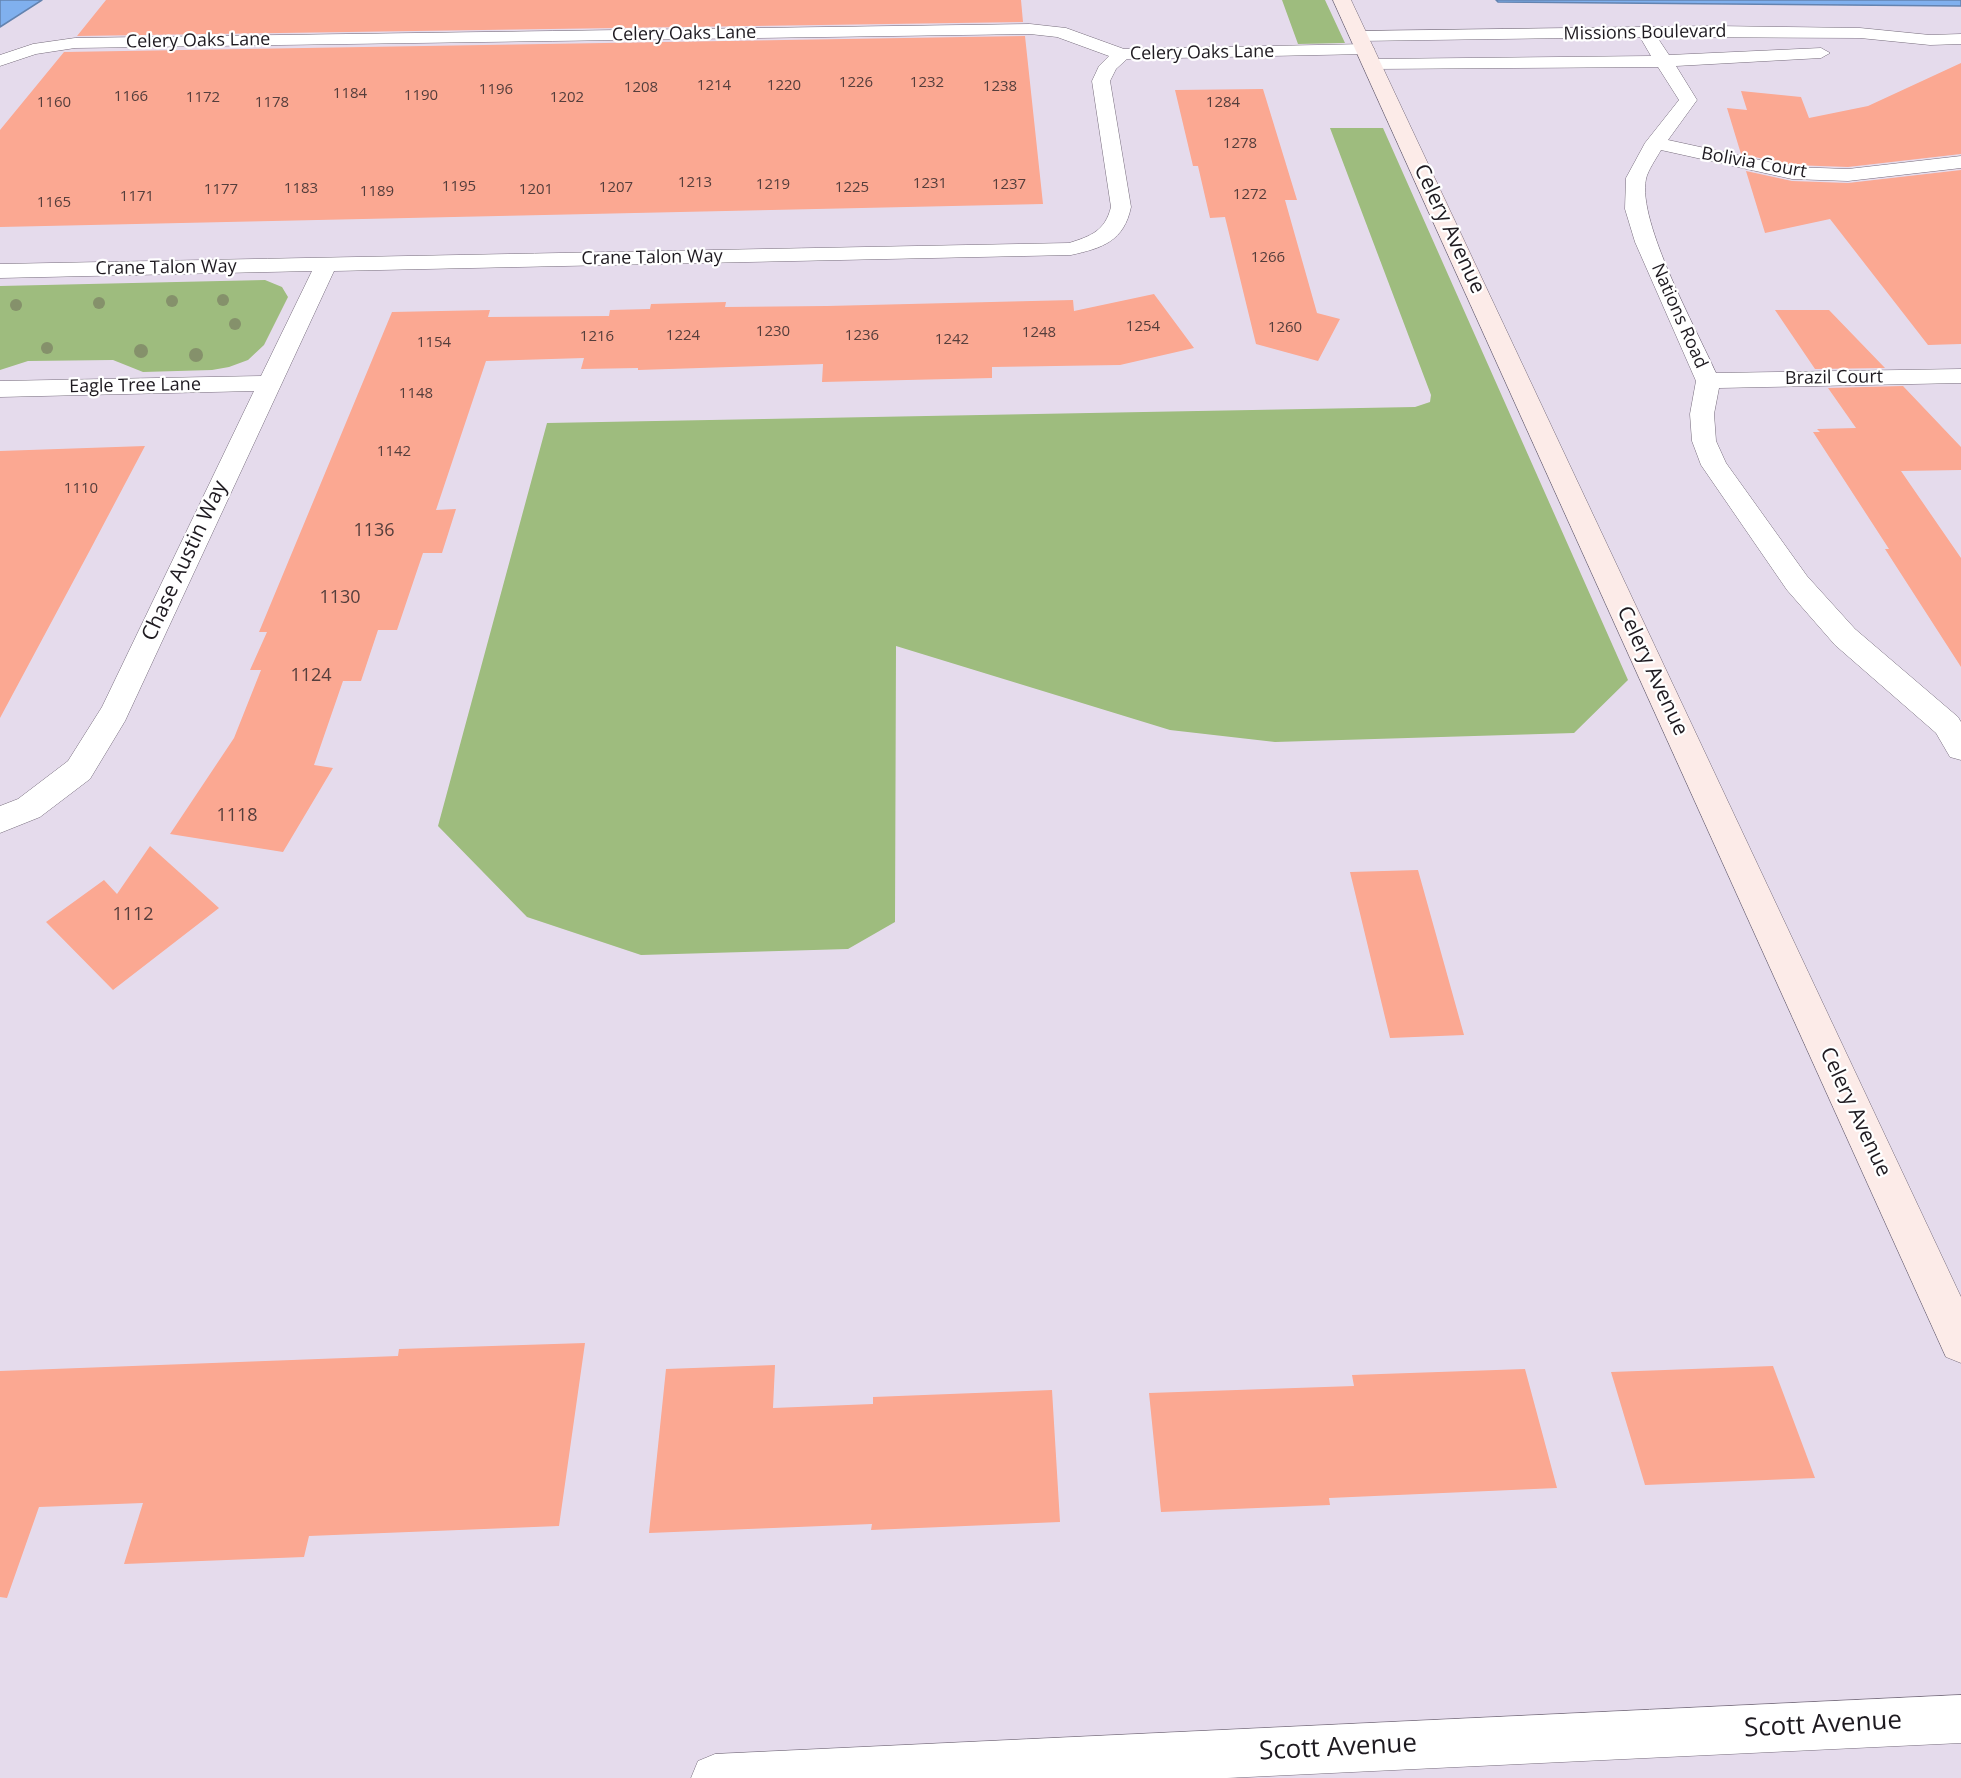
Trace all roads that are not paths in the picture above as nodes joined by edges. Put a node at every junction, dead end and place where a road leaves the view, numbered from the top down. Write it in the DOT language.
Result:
graph roads {
  1 [pos="1342,0"];
  2 [pos="1646,33"];
  3 [pos="1961,39"];
  4 [pos="1930,40"];
  5 [pos="1366,50"];
  6 [pos="1842,52"];
  7 [pos="1865,52"];
  8 [pos="1122,54"];
  9 [pos="0,61"];
  10 [pos="1663,61"];
  11 [pos="1655,143"];
  12 [pos="1961,162"];
  13 [pos="326,264"];
  14 [pos="0,271"];
  15 [pos="1961,376"];
  16 [pos="1708,381"];
  17 [pos="269,383"];
  18 [pos="0,389"];
  19 [pos="1956,733"];
  20 [pos="0,820"];
  21 [pos="1961,1342"];
  22 [pos="1944,1719"];
  23 [pos="715,1778"];
  1 -- 5 [label="main road, Celery Avenue"];
  2 -- 4 [label="street, Missions Boulevard"];
  2 -- 5 [label="street, Missions Boulevard"];
  2 -- 10 [label="street, Nations Road"];
  3 -- 4 [label="street, Missions Boulevard"];
  4 -- 7 [label="street, Missions Boulevard"];
  5 -- 8 [label="street, Celery Oaks Lane"];
  5 -- 10 [label="street, Missions Boulevard"];
  5 -- 21 [label="main road, Celery Avenue"];
  6 -- 10 [label="street, Missions Boulevard"];
  8 -- 9 [label="street, Celery Oaks Lane"];
  8 -- 13 [label="street, Crane Talon Way"];
  10 -- 11 [label="street, Nations Road"];
  11 -- 12 [label="street, Bolivia Court"];
  11 -- 16 [label="street, Nations Road"];
  13 -- 14 [label="street, Crane Talon Way"];
  13 -- 17 [label="street, Chase Austin Way"];
  15 -- 16 [label="street, Brazil Court"];
  16 -- 19 [label="street, Nations Road"];
  17 -- 18 [label="street, Eagle Tree Lane"];
  17 -- 20 [label="street, Chase Austin Way"];
  22 -- 23 [label="street, Scott Avenue"];
}
